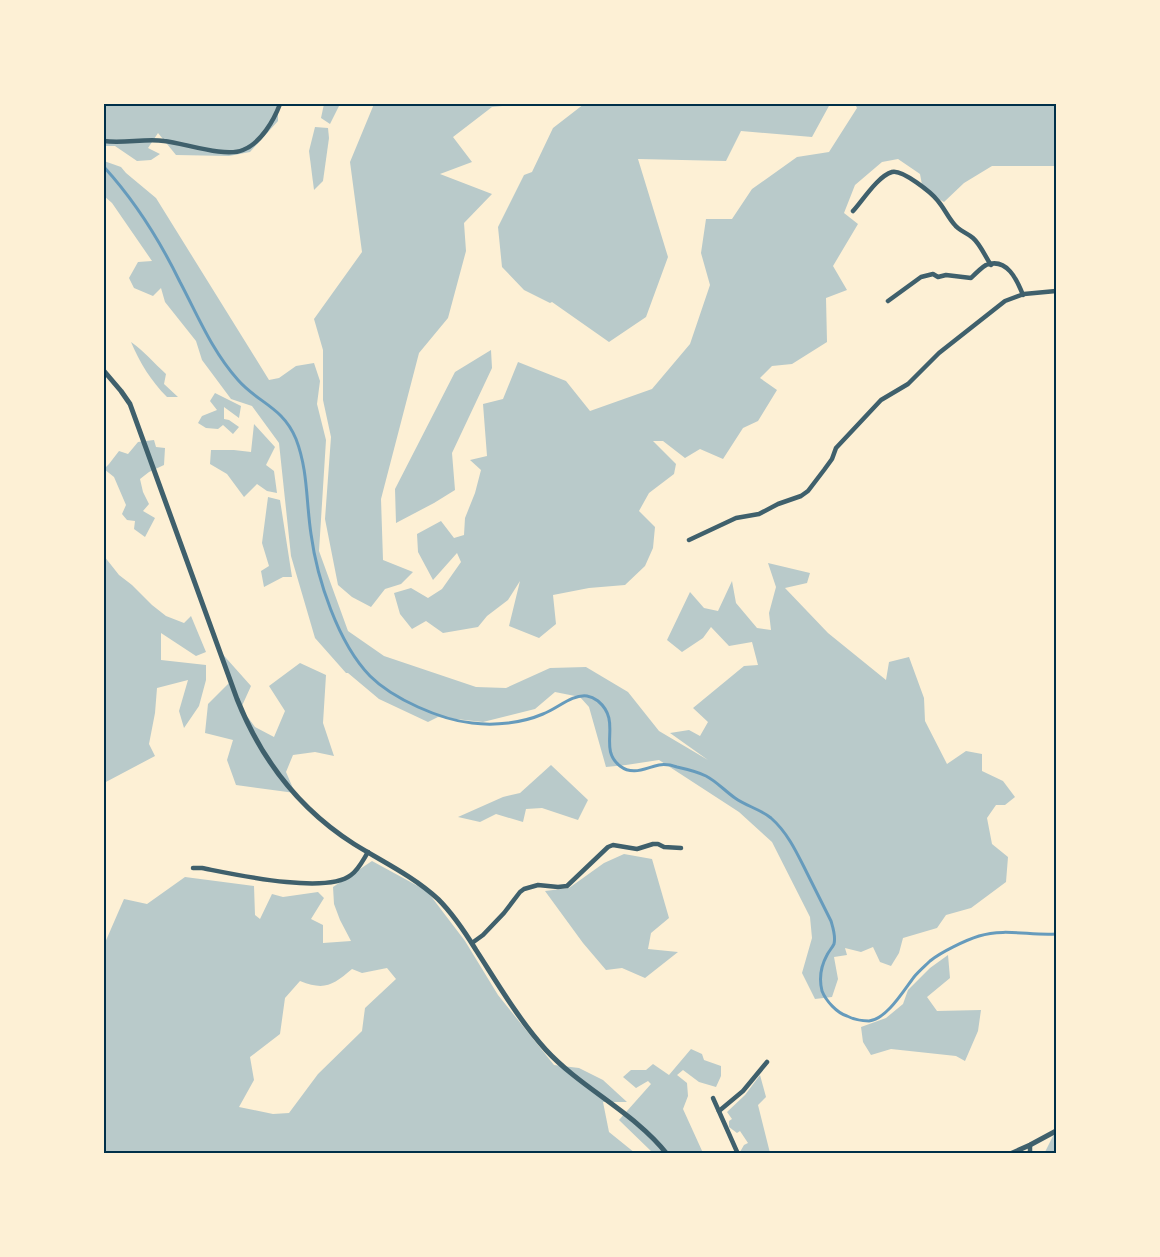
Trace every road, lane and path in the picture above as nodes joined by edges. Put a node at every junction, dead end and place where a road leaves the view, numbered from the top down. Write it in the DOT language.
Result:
graph roads {
  1 [pos="280,104"];
  2 [pos="104,141"];
  3 [pos="854,211"];
  4 [pos="991,265"];
  5 [pos="1056,291"];
  6 [pos="1023,295"];
  7 [pos="888,301"];
  8 [pos="104,371"];
  9 [pos="689,540"];
  10 [pos="681,848"];
  11 [pos="368,852"];
  12 [pos="193,868"];
  13 [pos="472,943"];
  14 [pos="767,1062"];
  15 [pos="713,1098"];
  16 [pos="719,1111"];
  17 [pos="1056,1131"];
  18 [pos="1030,1145"];
  19 [pos="667,1154"];
  20 [pos="738,1154"];
  21 [pos="1010,1154"];
  22 [pos="1030,1154"];
  1 -- 2 [label="street"];
  3 -- 4 [label="street"];
  4 -- 6 [label="street"];
  4 -- 7 [label="street"];
  5 -- 6 [label="street"];
  6 -- 9 [label="street"];
  8 -- 11 [label="street"];
  10 -- 13 [label="street"];
  11 -- 12 [label="street"];
  11 -- 13 [label="street"];
  13 -- 19 [label="street"];
  14 -- 16 [label="street"];
  15 -- 16 [label="street"];
  16 -- 20 [label="street"];
  17 -- 18 [label="street"];
  18 -- 21 [label="street"];
  18 -- 22 [label="street"];
}
